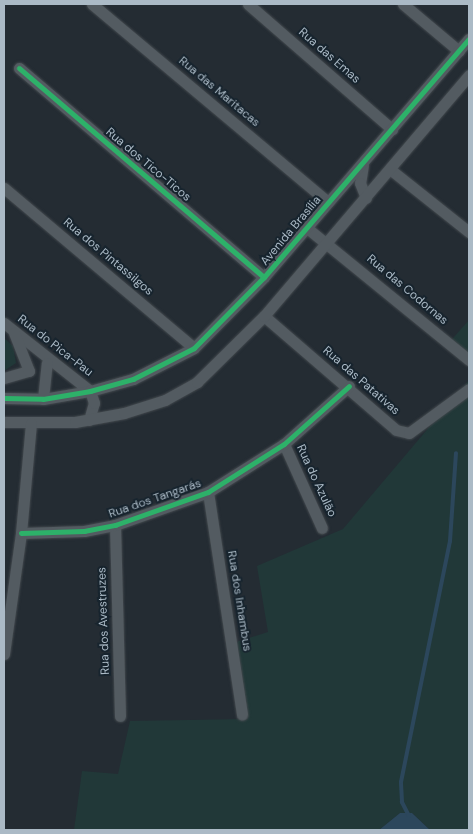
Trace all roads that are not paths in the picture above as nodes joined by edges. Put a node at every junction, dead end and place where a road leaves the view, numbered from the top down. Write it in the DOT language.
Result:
graph roads {
  1 [pos="92,4"];
  2 [pos="248,4"];
  3 [pos="403,4"];
  4 [pos="469,39"];
  5 [pos="459,51"];
  6 [pos="19,68"];
  7 [pos="469,75"];
  8 [pos="392,129"];
  9 [pos="364,163"];
  10 [pos="391,170"];
  11 [pos="4,188"];
  12 [pos="366,198"];
  13 [pos="328,202"];
  14 [pos="307,228"];
  15 [pos="469,232"];
  16 [pos="327,241"];
  17 [pos="264,278"];
  18 [pos="264,316"];
  19 [pos="4,323"];
  20 [pos="13,331"];
  21 [pos="194,348"];
  22 [pos="469,360"];
  23 [pos="49,362"];
  24 [pos="29,371"];
  25 [pos="4,378"];
  26 [pos="349,386"];
  27 [pos="469,389"];
  28 [pos="90,390"];
  29 [pos="4,398"];
  30 [pos="43,399"];
  31 [pos="89,420"];
  32 [pos="4,422"];
  33 [pos="31,423"];
  34 [pos="284,444"];
  35 [pos="208,492"];
  36 [pos="115,525"];
  37 [pos="322,528"];
  38 [pos="21,534"];
  39 [pos="4,654"];
  40 [pos="242,714"];
  41 [pos="120,716"];
  1 -- 13 [label="street, Rua das Maritacas"];
  2 -- 8 [label="street, Rua das Emas"];
  3 -- 5 [label="street"];
  4 -- 5 [label="street, Avenida Brasília"];
  5 -- 8 [label="street, Avenida Brasília"];
  6 -- 17 [label="street, Rua dos Tico-Ticos"];
  7 -- 10 [label="street"];
  8 -- 9 [label="street, Avenida Brasília"];
  9 -- 12 [label="street"];
  9 -- 13 [label="street, Avenida Brasília"];
  10 -- 12 [label="street"];
  10 -- 15 [label="street"];
  11 -- 21 [label="street, Rua dos Pintassilgos"];
  12 -- 16 [label="street"];
  13 -- 14 [label="street, Avenida Brasília"];
  14 -- 16 [label="street, Rua das Codornas"];
  14 -- 17 [label="street, Avenida Brasília"];
  16 -- 18 [label="street"];
  16 -- 22 [label="street, Rua das Codornas"];
  17 -- 21 [label="street, Avenida Brasília"];
  18 -- 26 [label="street, Rua das Patativas"];
  18 -- 31 [label="street"];
  19 -- 20 [label="street, Rua do Pica-Pau"];
  20 -- 23 [label="street, Rua do Pica-Pau"];
  20 -- 24 [label="street"];
  21 -- 28 [label="street, Avenida Brasília"];
  23 -- 24 [label="street"];
  23 -- 28 [label="street, Rua do Pica-Pau"];
  23 -- 30 [label="street"];
  24 -- 25 [label="street"];
  26 -- 27 [label="street, Rua das Patativas"];
  26 -- 34 [label="street, Rua dos Tangarás"];
  28 -- 30 [label="street, Avenida Brasília"];
  28 -- 31 [label="street"];
  29 -- 30 [label="street, Avenida Brasília"];
  31 -- 33 [label="street"];
  32 -- 33 [label="street"];
  33 -- 38 [label="street"];
  34 -- 35 [label="street, Rua dos Tangarás"];
  34 -- 37 [label="street, Rua do Azulão"];
  35 -- 36 [label="street, Rua dos Tangarás"];
  35 -- 40 [label="street, Rua dos Inhambus"];
  36 -- 38 [label="street, Rua dos Tangarás"];
  36 -- 41 [label="street, Rua dos Avestruzes"];
  38 -- 39 [label="street"];
}
